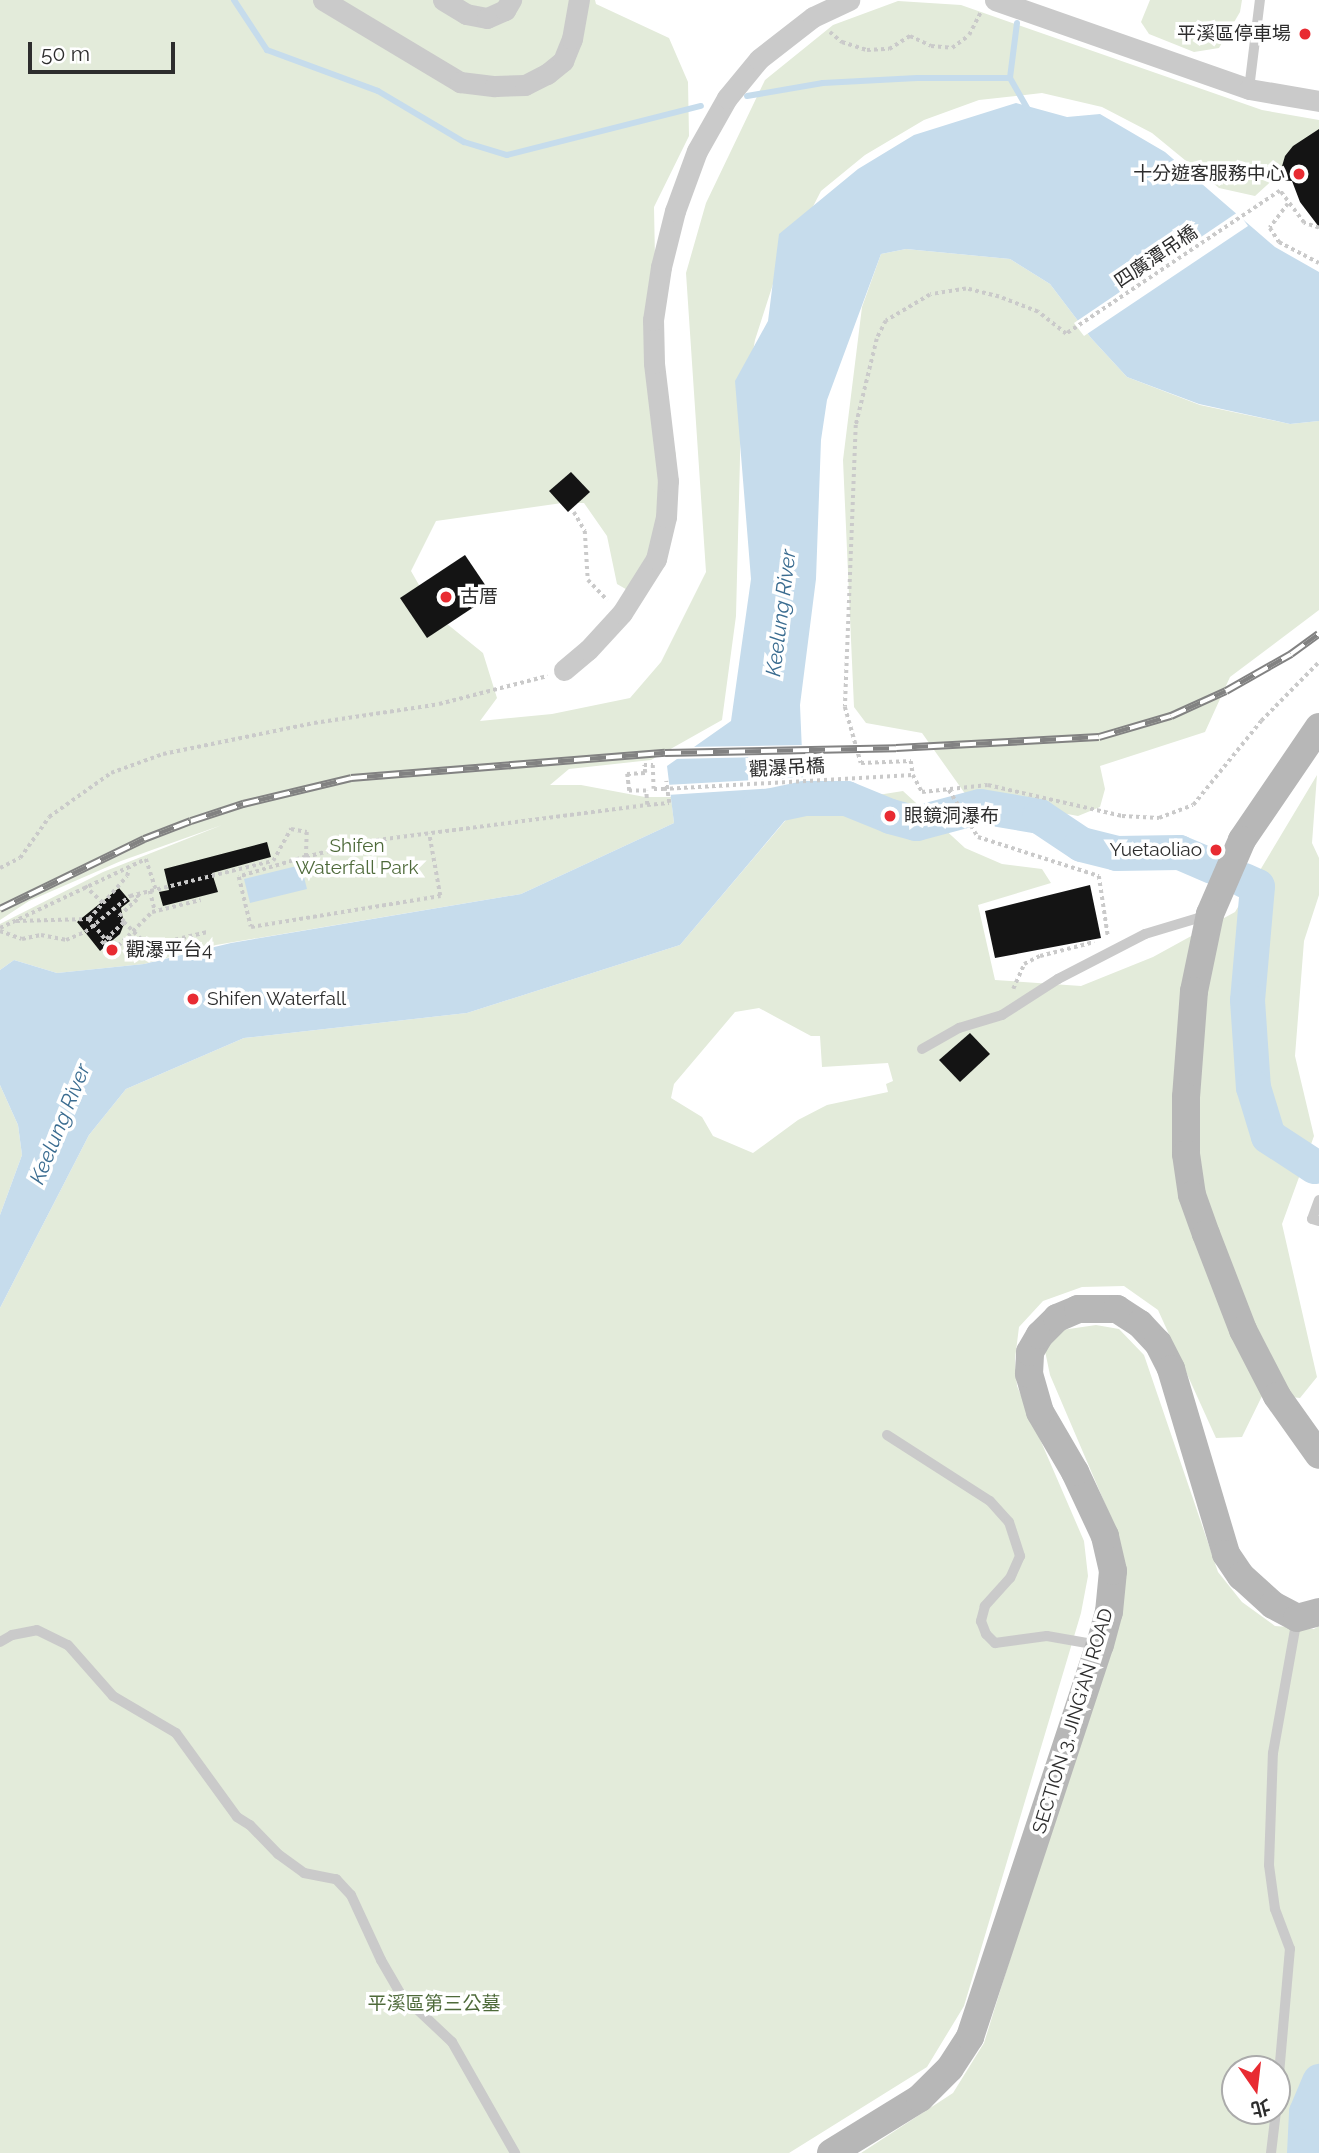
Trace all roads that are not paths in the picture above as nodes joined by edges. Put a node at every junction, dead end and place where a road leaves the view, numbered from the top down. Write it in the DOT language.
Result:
graph roads {
  1 [pos="323,0"];
  2 [pos="443,0"];
  3 [pos="511,0"];
  4 [pos="579,0"];
  5 [pos="849,0"];
  6 [pos="995,0"];
  7 [pos="1260,0"];
  8 [pos="1248,89"];
  9 [pos="1319,101"];
  10 [pos="564,670"];
  11 [pos="1319,727"];
  12 [pos="1210,914"];
  13 [pos="922,1049"];
  14 [pos="1319,1200"];
  15 [pos="1319,1221"];
  16 [pos="887,1435"];
  17 [pos="1319,1455"];
  18 [pos="1308,1615"];
  19 [pos="0,1642"];
  20 [pos="1100,1645"];
  21 [pos="1281,2055"];
  22 [pos="1274,2125"];
  23 [pos="516,2153"];
  24 [pos="831,2153"];
  25 [pos="1271,2153"];
  1 -- 4 [label="street"];
  2 -- 3 [label="street"];
  5 -- 10 [label="street"];
  6 -- 8 [label="street"];
  7 -- 8 [label="lane"];
  8 -- 9 [label="street"];
  11 -- 12 [label="main road"];
  12 -- 13 [label="lane"];
  12 -- 17 [label="main road"];
  14 -- 15 [label="lane"];
  16 -- 20 [label="lane"];
  18 -- 20 [label="main road, SECTION 3, JING'AN ROAD"];
  18 -- 21 [label="lane"];
  19 -- 23 [label="lane"];
  20 -- 24 [label="main road, SECTION 3, JING'AN ROAD"];
  22 -- 25 [label="lane"];
}
